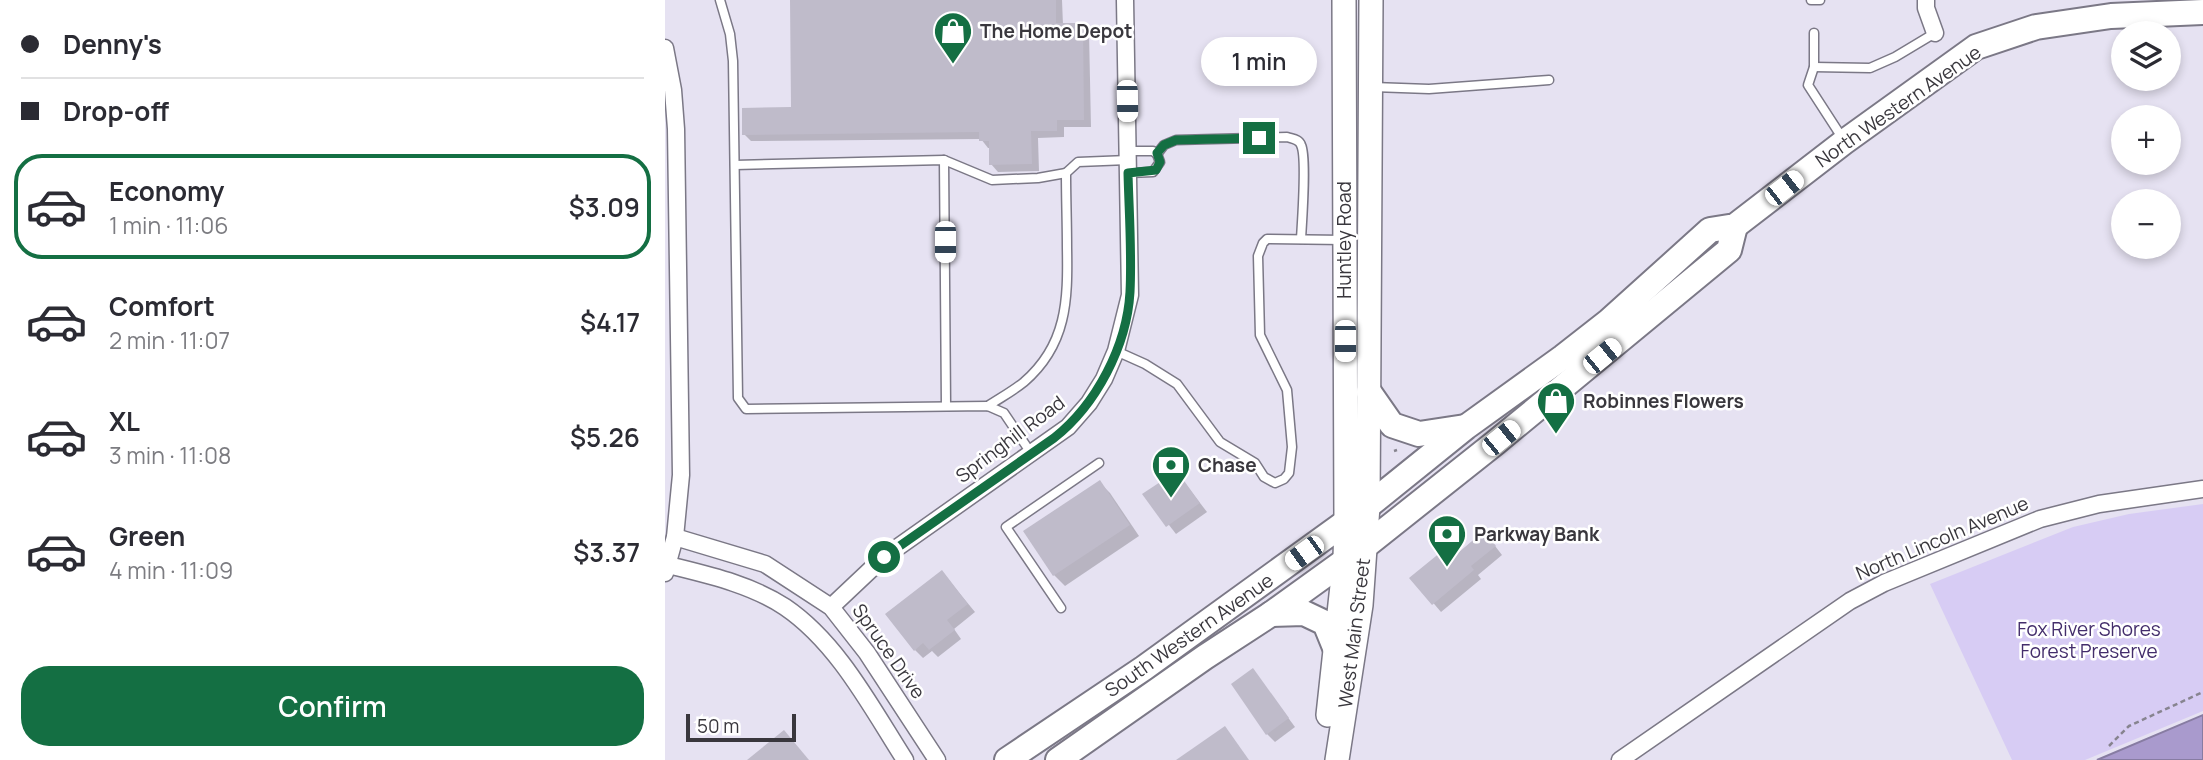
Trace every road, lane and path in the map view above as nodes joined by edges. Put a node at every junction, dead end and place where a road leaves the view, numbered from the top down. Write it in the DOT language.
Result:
graph roads {
  1 [pos="720,0"];
  2 [pos="1125,0"];
  3 [pos="1344,0"];
  4 [pos="1371,0"];
  5 [pos="1811,0"];
  6 [pos="1820,0"];
  7 [pos="1926,0"];
  8 [pos="2203,12"];
  9 [pos="1814,33"];
  10 [pos="1935,33"];
  11 [pos="665,48"];
  12 [pos="1814,67"];
  13 [pos="1549,80"];
  14 [pos="1370,87"];
  15 [pos="1844,142"];
  16 [pos="1157,153"];
  17 [pos="944,160"];
  18 [pos="1128,161"];
  19 [pos="735,165"];
  20 [pos="1066,173"];
  21 [pos="1735,226"];
  22 [pos="1301,239"];
  23 [pos="1343,240"];
  24 [pos="1116,351"];
  25 [pos="1369,392"];
  26 [pos="988,405"];
  27 [pos="946,406"];
  28 [pos="1466,427"];
  29 [pos="1401,447"];
  30 [pos="1032,454"];
  31 [pos="1397,461"];
  32 [pos="1099,463"];
  33 [pos="2203,489"];
  34 [pos="1368,506"];
  35 [pos="1346,522"];
  36 [pos="675,537"];
  37 [pos="1355,552"];
  38 [pos="667,569"];
  39 [pos="831,607"];
  40 [pos="1061,608"];
  41 [pos="1271,614"];
  42 [pos="1336,650"];
  43 [pos="2203,692"];
  44 [pos="2109,746"];
  45 [pos="905,760"];
  46 [pos="937,760"];
  47 [pos="1007,760"];
  48 [pos="1058,760"];
  49 [pos="1322,760"];
  50 [pos="1338,760"];
  51 [pos="1620,760"];
  1 -- 19 [label="lane"];
  2 -- 18 [label="street, Springhill Road"];
  3 -- 23 [label="street, Huntley Road"];
  4 -- 14 [label="street, Huntley Road"];
  5 -- 6 [label="lane"];
  7 -- 10 [label="street"];
  8 -- 15 [label="main road, North Western Avenue"];
  9 -- 12 [label="lane"];
  10 -- 12 [label="lane"];
  11 -- 36 [label="street"];
  12 -- 15 [label="lane"];
  13 -- 14 [label="lane"];
  14 -- 25 [label="street, Huntley Road"];
  15 -- 21 [label="main road, North Western Avenue"];
  16 -- 18 [label="lane"];
  16 -- 18 [label="lane"];
  16 -- 22 [label="lane"];
  17 -- 19 [label="lane"];
  17 -- 20 [label="lane"];
  17 -- 27 [label="lane"];
  18 -- 20 [label="lane"];
  18 -- 24 [label="street, Springhill Road"];
  19 -- 27 [label="lane"];
  20 -- 26 [label="lane"];
  21 -- 28 [label="main road, North Western Avenue"];
  21 -- 37 [label="main road, North Western Avenue"];
  22 -- 23 [label="lane"];
  22 -- 24 [label="lane"];
  23 -- 35 [label="street, Huntley Road"];
  24 -- 30 [label="street, Springhill Road"];
  25 -- 28 [label="main road"];
  25 -- 34 [label="street, Huntley Road"];
  26 -- 27 [label="lane"];
  26 -- 30 [label="lane"];
  28 -- 34 [label="main road, North Western Avenue"];
  29 -- 31 [label="path"];
  30 -- 39 [label="street, Springhill Road"];
  32 -- 40 [label="lane"];
  33 -- 51 [label="street, North Lincoln Avenue"];
  34 -- 35 [label="main road, South Western Avenue"];
  34 -- 37 [label="street, West Main Street"];
  35 -- 37 [label="street, West Main Street"];
  35 -- 47 [label="main road, South Western Avenue"];
  36 -- 38 [label="street"];
  36 -- 39 [label="street, Spruce Drive"];
  37 -- 41 [label="main road, South Western Avenue"];
  37 -- 42 [label="street, West Main Street"];
  37 -- 50 [label="street, West Main Street"];
  38 -- 45 [label="street"];
  39 -- 46 [label="street, Spruce Drive"];
  41 -- 42 [label="main road"];
  41 -- 48 [label="main road, South Western Avenue"];
  42 -- 49 [label="street, West Main Street"];
  43 -- 44 [label="path"];
}
